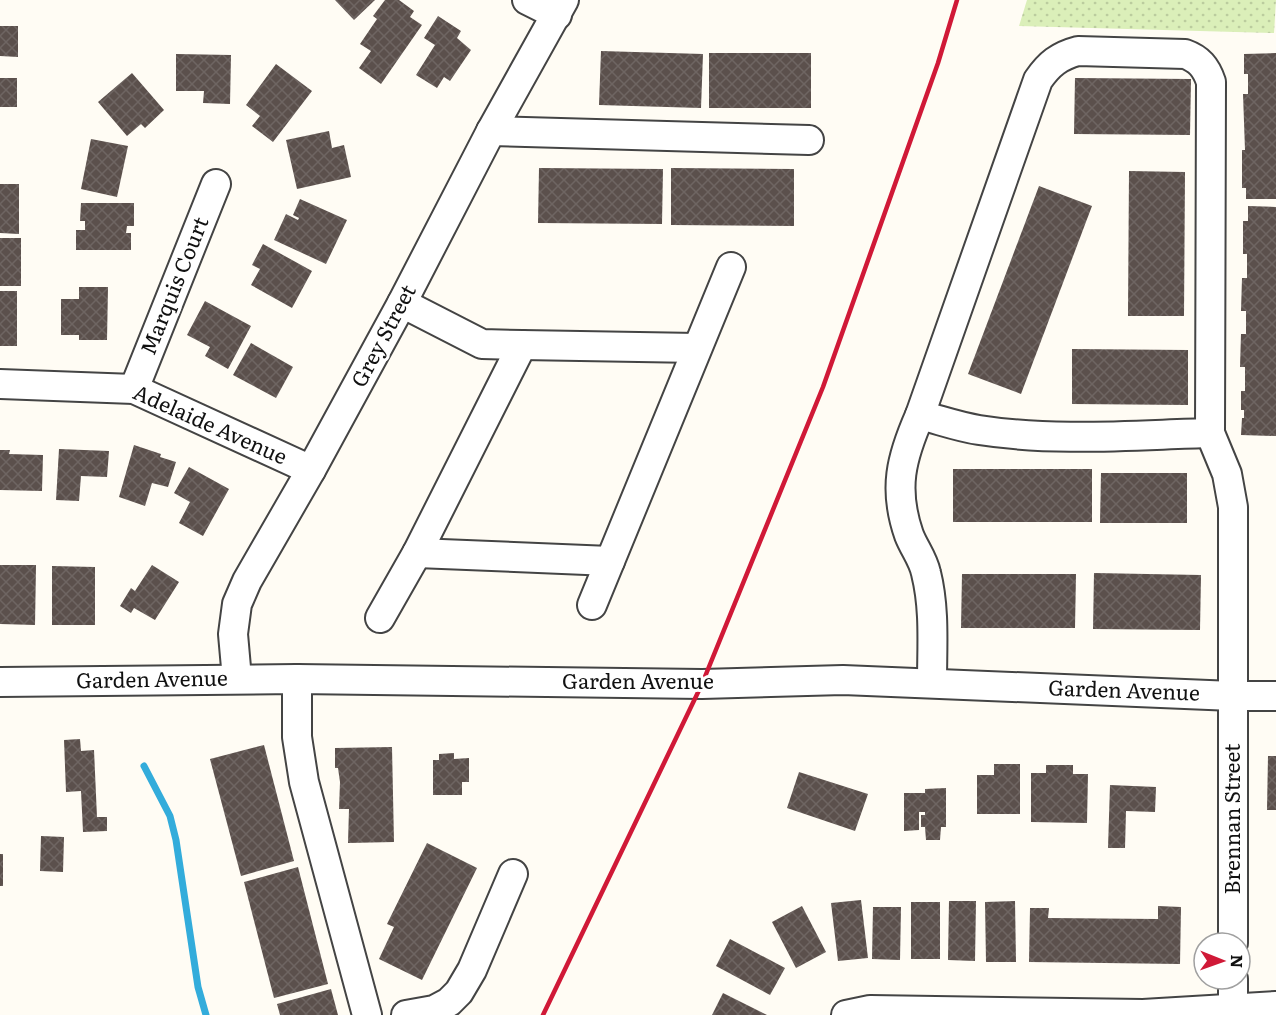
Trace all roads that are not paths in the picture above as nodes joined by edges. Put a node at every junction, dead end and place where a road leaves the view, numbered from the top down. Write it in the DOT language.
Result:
graph roads {
  1 [pos="527,0"];
  2 [pos="561,7"];
  3 [pos="491,131"];
  4 [pos="809,140"];
  5 [pos="216,184"];
  6 [pos="731,267"];
  7 [pos="402,303"];
  8 [pos="522,345"];
  9 [pos="697,348"];
  10 [pos="0,384"];
  11 [pos="134,388"];
  12 [pos="920,415"];
  13 [pos="1210,433"];
  14 [pos="310,470"];
  15 [pos="417,553"];
  16 [pos="609,561"];
  17 [pos="592,605"];
  18 [pos="380,618"];
  19 [pos="237,679"];
  20 [pos="297,679"];
  21 [pos="0,682"];
  22 [pos="932,683"];
  23 [pos="1233,696"];
  24 [pos="1276,696"];
  25 [pos="513,874"];
  26 [pos="1233,931"];
  27 [pos="1233,991"];
  28 [pos="364,1004"];
  29 [pos="1276,1006"];
  30 [pos="1233,1007"];
  31 [pos="386,1015"];
  32 [pos="406,1015"];
  33 [pos="846,1015"];
  1 -- 2 [label="street"];
  2 -- 3 [label="street, Grey Street"];
  3 -- 4 [label="street"];
  3 -- 7 [label="street, Grey Street"];
  5 -- 11 [label="street, Marquis Court"];
  6 -- 9 [label="street"];
  7 -- 8 [label="street"];
  7 -- 14 [label="street, Grey Street"];
  8 -- 9 [label="street"];
  8 -- 15 [label="street"];
  9 -- 16 [label="street"];
  10 -- 11 [label="street, Adelaide Avenue"];
  11 -- 14 [label="street, Adelaide Avenue"];
  12 -- 13 [label="street"];
  12 -- 13 [label="street"];
  12 -- 22 [label="street"];
  13 -- 23 [label="street, Brennan Street"];
  14 -- 19 [label="street, Grey Street"];
  15 -- 16 [label="street"];
  15 -- 18 [label="street"];
  16 -- 17 [label="street"];
  19 -- 20 [label="street, Garden Avenue"];
  19 -- 21 [label="street, Garden Avenue"];
  20 -- 22 [label="street, Garden Avenue"];
  20 -- 28 [label="street"];
  22 -- 23 [label="street, Garden Avenue"];
  23 -- 24 [label="street, Garden Avenue"];
  23 -- 26 [label="street, Brennan Street"];
  25 -- 32 [label="street"];
  27 -- 30 [label="street"];
  28 -- 31 [label="street"];
  29 -- 30 [label="street"];
  30 -- 33 [label="street"];
}
